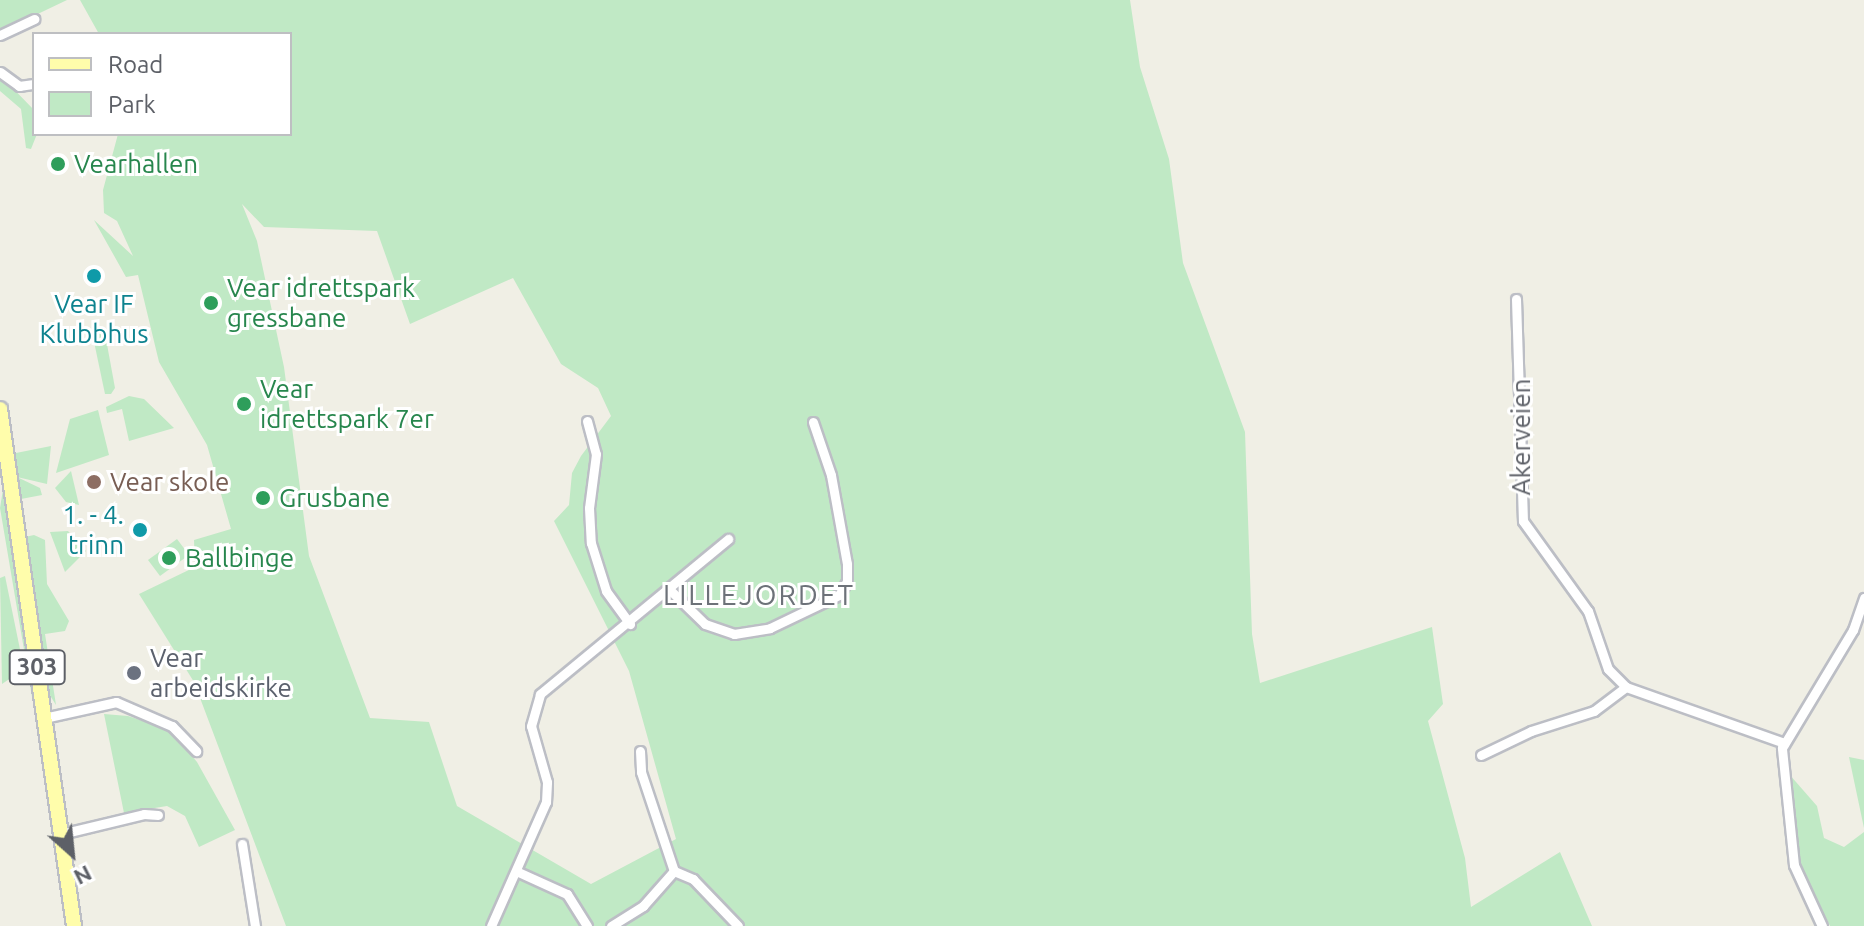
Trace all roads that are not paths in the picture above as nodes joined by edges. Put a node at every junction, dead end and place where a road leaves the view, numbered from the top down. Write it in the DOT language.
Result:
graph roads {
  1 [pos="35,19"];
  2 [pos="0,35"];
  3 [pos="0,72"];
  4 [pos="32,84"];
  5 [pos="1516,299"];
  6 [pos="0,409"];
  7 [pos="587,421"];
  8 [pos="813,422"];
  9 [pos="728,539"];
  10 [pos="669,589"];
  11 [pos="1864,598"];
  12 [pos="630,624"];
  13 [pos="1626,687"];
  14 [pos="44,718"];
  15 [pos="1784,743"];
  16 [pos="196,751"];
  17 [pos="640,751"];
  18 [pos="1481,755"];
  19 [pos="158,815"];
  20 [pos="61,834"];
  21 [pos="242,844"];
  22 [pos="516,871"];
  23 [pos="674,871"];
  24 [pos="74,926"];
  25 [pos="255,926"];
  26 [pos="491,926"];
  27 [pos="587,926"];
  28 [pos="611,926"];
  29 [pos="738,926"];
  30 [pos="1822,926"];
  1 -- 2 [label="street"];
  3 -- 4 [label="street"];
  5 -- 13 [label="street, Akerveien"];
  6 -- 14 [label="main road, 303"];
  7 -- 12 [label="street"];
  8 -- 10 [label="street"];
  9 -- 10 [label="street"];
  10 -- 12 [label="street"];
  11 -- 15 [label="street"];
  12 -- 22 [label="street"];
  13 -- 15 [label="street"];
  13 -- 18 [label="street"];
  14 -- 16 [label="street"];
  14 -- 20 [label="main road, 303"];
  15 -- 30 [label="street"];
  17 -- 23 [label="street"];
  19 -- 20 [label="street"];
  20 -- 24 [label="main road, 303"];
  21 -- 25 [label="street"];
  22 -- 26 [label="street"];
  22 -- 27 [label="street"];
  23 -- 28 [label="street"];
  23 -- 29 [label="street"];
}
